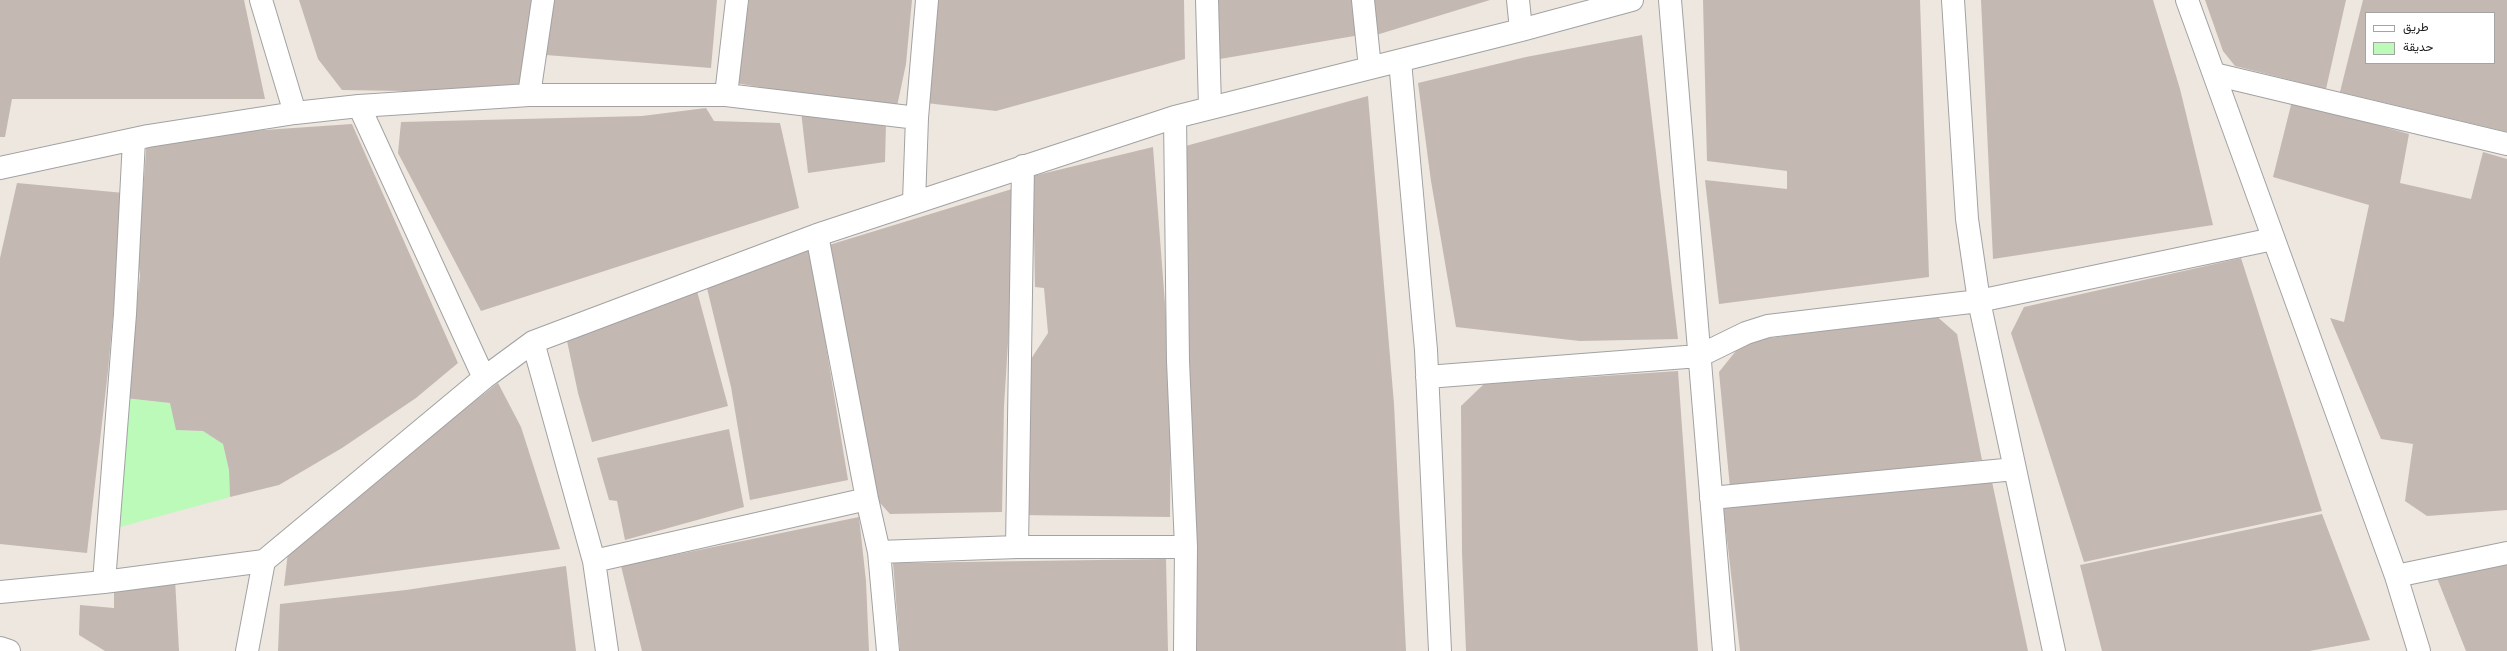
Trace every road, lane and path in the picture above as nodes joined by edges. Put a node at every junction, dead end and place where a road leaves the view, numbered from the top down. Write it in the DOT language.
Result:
graph roads {
  1 [pos="261,0"];
  2 [pos="543,0"];
  3 [pos="737,0"];
  4 [pos="927,0"];
  5 [pos="1207,0"];
  6 [pos="1363,0"];
  7 [pos="1518,0"];
  8 [pos="1632,0"];
  9 [pos="1670,0"];
  10 [pos="1953,0"];
  11 [pos="2187,0"];
  12 [pos="1521,30"];
  13 [pos="1400,61"];
  14 [pos="1370,68"];
  15 [pos="2214,74"];
  16 [pos="529,95"];
  17 [pos="726,95"];
  18 [pos="359,106"];
  19 [pos="1210,107"];
  20 [pos="296,113"];
  21 [pos="1175,117"];
  22 [pos="917,118"];
  23 [pos="134,140"];
  24 [pos="2507,144"];
  25 [pos="1022,166"];
  26 [pos="0,168"];
  27 [pos="914,202"];
  28 [pos="817,234"];
  29 [pos="2273,239"];
  30 [pos="1979,301"];
  31 [pos="533,342"];
  32 [pos="1699,356"];
  33 [pos="1428,377"];
  34 [pos="484,378"];
  35 [pos="2015,469"];
  36 [pos="1711,498"];
  37 [pos="867,499"];
  38 [pos="1017,547"];
  39 [pos="1186,547"];
  40 [pos="879,552"];
  41 [pos="2507,552"];
  42 [pos="264,560"];
  43 [pos="594,561"];
  44 [pos="2396,576"];
  45 [pos="104,582"];
  46 [pos="0,592"];
  47 [pos="0,648"];
  48 [pos="9,651"];
  49 [pos="247,651"];
  50 [pos="607,651"];
  51 [pos="888,651"];
  52 [pos="1185,651"];
  53 [pos="1440,651"];
  54 [pos="1724,651"];
  55 [pos="2054,651"];
  56 [pos="2419,651"];
  1 -- 20 [label="street"];
  2 -- 16 [label="street"];
  3 -- 17 [label="street"];
  4 -- 22 [label="street"];
  5 -- 19 [label="street"];
  6 -- 14 [label="street"];
  7 -- 12 [label="street"];
  8 -- 12 [label="street"];
  9 -- 32 [label="street"];
  10 -- 30 [label="street"];
  11 -- 15 [label="street"];
  12 -- 13 [label="street"];
  13 -- 14 [label="street"];
  13 -- 33 [label="street"];
  14 -- 19 [label="street"];
  15 -- 24 [label="street"];
  15 -- 29 [label="street"];
  16 -- 17 [label="street"];
  16 -- 18 [label="street"];
  17 -- 22 [label="street"];
  18 -- 20 [label="street"];
  18 -- 34 [label="street"];
  19 -- 21 [label="street"];
  20 -- 23 [label="street"];
  21 -- 25 [label="street"];
  21 -- 39 [label="street"];
  22 -- 27 [label="street"];
  23 -- 26 [label="street"];
  23 -- 45 [label="street"];
  25 -- 27 [label="street"];
  25 -- 38 [label="street"];
  27 -- 28 [label="street"];
  28 -- 31 [label="street"];
  28 -- 37 [label="street"];
  29 -- 30 [label="street"];
  29 -- 44 [label="street"];
  30 -- 32 [label="street"];
  30 -- 35 [label="street"];
  31 -- 34 [label="street"];
  31 -- 43 [label="street"];
  32 -- 33 [label="street"];
  32 -- 36 [label="street"];
  33 -- 53 [label="street"];
  34 -- 42 [label="street"];
  35 -- 36 [label="street"];
  35 -- 55 [label="street"];
  36 -- 54 [label="street"];
  37 -- 40 [label="street"];
  37 -- 43 [label="street"];
  38 -- 39 [label="street"];
  38 -- 40 [label="street"];
  39 -- 52 [label="street"];
  40 -- 51 [label="street"];
  41 -- 44 [label="street"];
  42 -- 45 [label="street"];
  42 -- 49 [label="street"];
  43 -- 50 [label="street"];
  44 -- 56 [label="street"];
  45 -- 46 [label="street"];
  47 -- 48 [label="street"];
}
